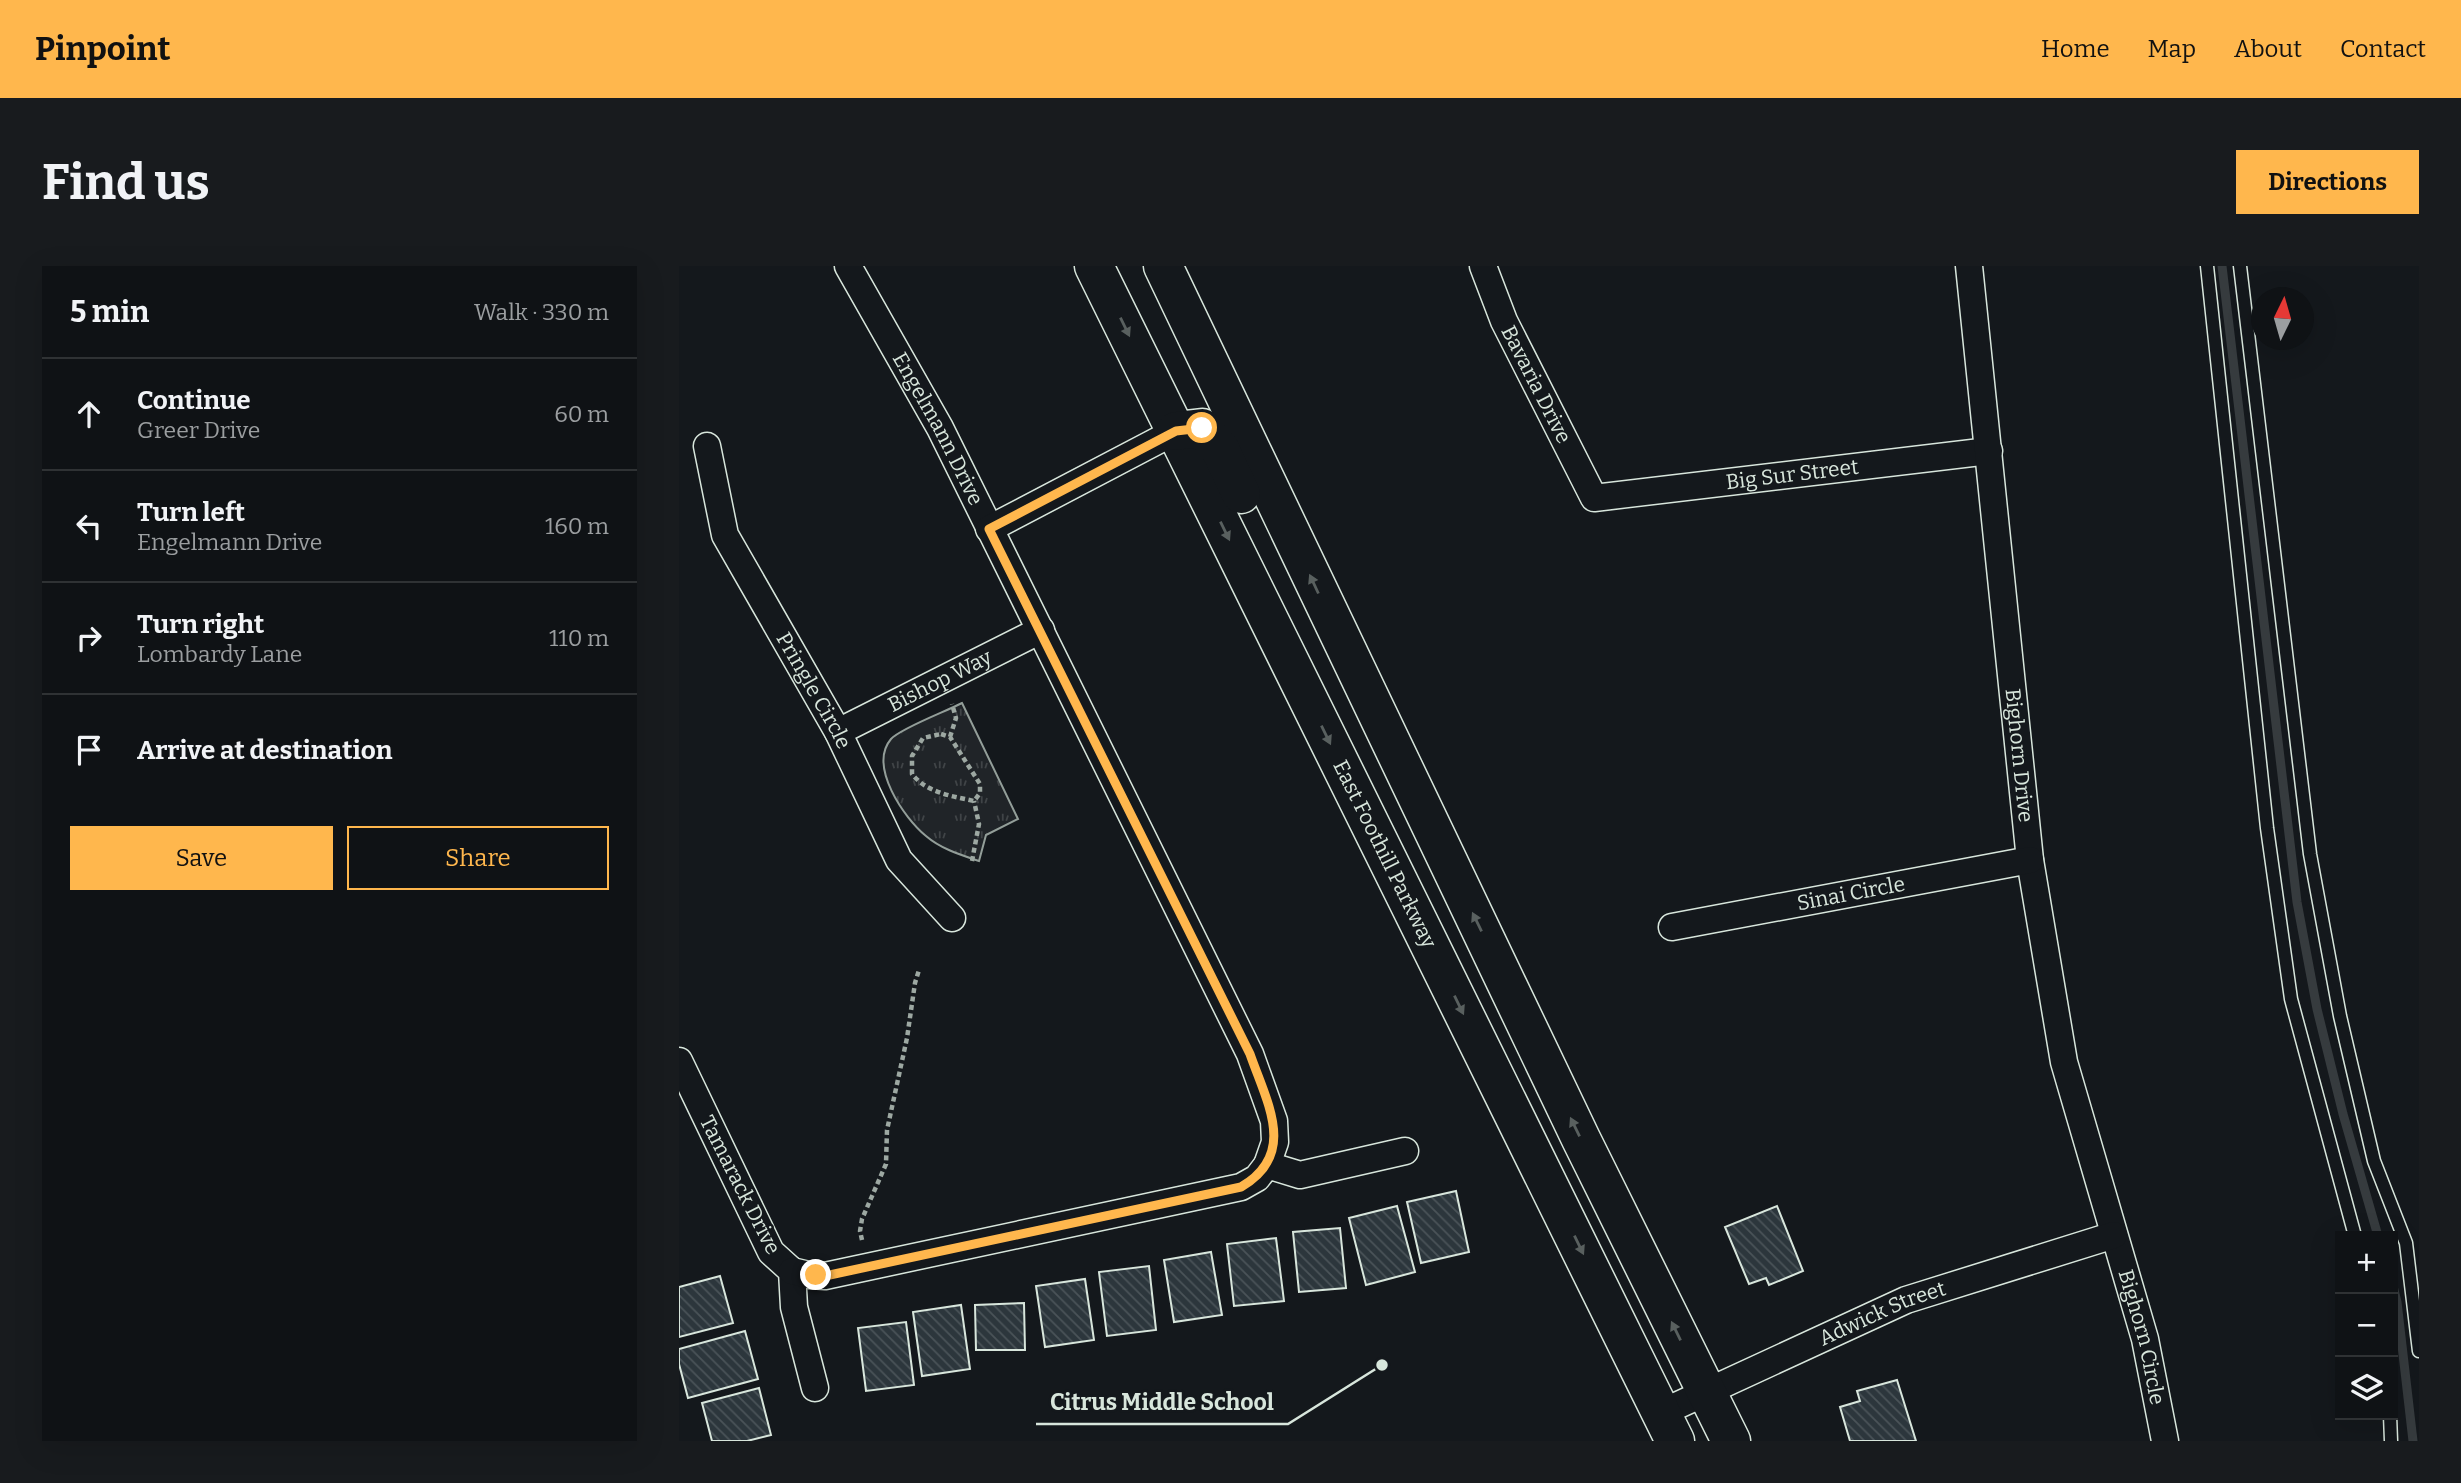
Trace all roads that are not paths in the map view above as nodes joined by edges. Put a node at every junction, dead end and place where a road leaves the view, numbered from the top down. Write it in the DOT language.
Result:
graph roads {
  1 [pos="848,266"];
  2 [pos="1094,266"];
  3 [pos="1163,266"];
  4 [pos="1483,266"];
  5 [pos="1969,266"];
  6 [pos="2207,266"];
  7 [pos="2240,266"];
  8 [pos="1176,431"];
  9 [pos="708,446"];
  10 [pos="1989,451"];
  11 [pos="1594,498"];
  12 [pos="989,529"];
  13 [pos="1041,629"];
  14 [pos="1381,725"];
  15 [pos="838,732"];
  16 [pos="2030,860"];
  17 [pos="953,918"];
  18 [pos="1672,927"];
  19 [pos="679,1061"];
  20 [pos="1405,1151"];
  21 [pos="1267,1165"];
  22 [pos="2354,1231"];
  23 [pos="2114,1235"];
  24 [pos="792,1271"];
  25 [pos="2419,1351"];
  26 [pos="815,1388"];
  27 [pos="1706,1392"];
  28 [pos="2390,1420"];
  29 [pos="1668,1427"];
  30 [pos="1731,1441"];
  31 [pos="2165,1441"];
  32 [pos="2391,1441"];
  1 -- 12 [label="street, Engelmann Drive"];
  2 -- 8 [label="main road, East Foothill Parkway, one-way"];
  14 -- 3 [label="main road, one-way"];
  4 -- 11 [label="street, Bavaria Drive"];
  5 -- 10 [label="street, Bighorn Drive"];
  6 -- 22 [label="lane"];
  7 -- 25 [label="lane"];
  8 -- 12 [label="street"];
  8 -- 14 [label="main road"];
  8 -- 29 [label="main road, East Foothill Parkway, one-way"];
  9 -- 15 [label="street, Pringle Circle"];
  10 -- 11 [label="street, Big Sur Street"];
  10 -- 16 [label="street, Bighorn Drive"];
  12 -- 13 [label="street, Engelmann Drive"];
  13 -- 15 [label="street, Bishop Way"];
  13 -- 21 [label="street, Engelmann Drive"];
  27 -- 14 [label="main road, one-way"];
  15 -- 17 [label="street, Pringle Circle"];
  16 -- 18 [label="street, Sinai Circle"];
  16 -- 23 [label="street, Bighorn Drive"];
  19 -- 24 [label="street, Tamarack Drive"];
  20 -- 21 [label="street"];
  21 -- 24 [label="street"];
  23 -- 27 [label="street, Adwick Street"];
  23 -- 31 [label="street, Bighorn Circle"];
  24 -- 26 [label="street, Tamarack Drive"];
  27 -- 29 [label="street, Adwick Street"];
  27 -- 30 [label="main road"];
  28 -- 32 [label="lane"];
}
